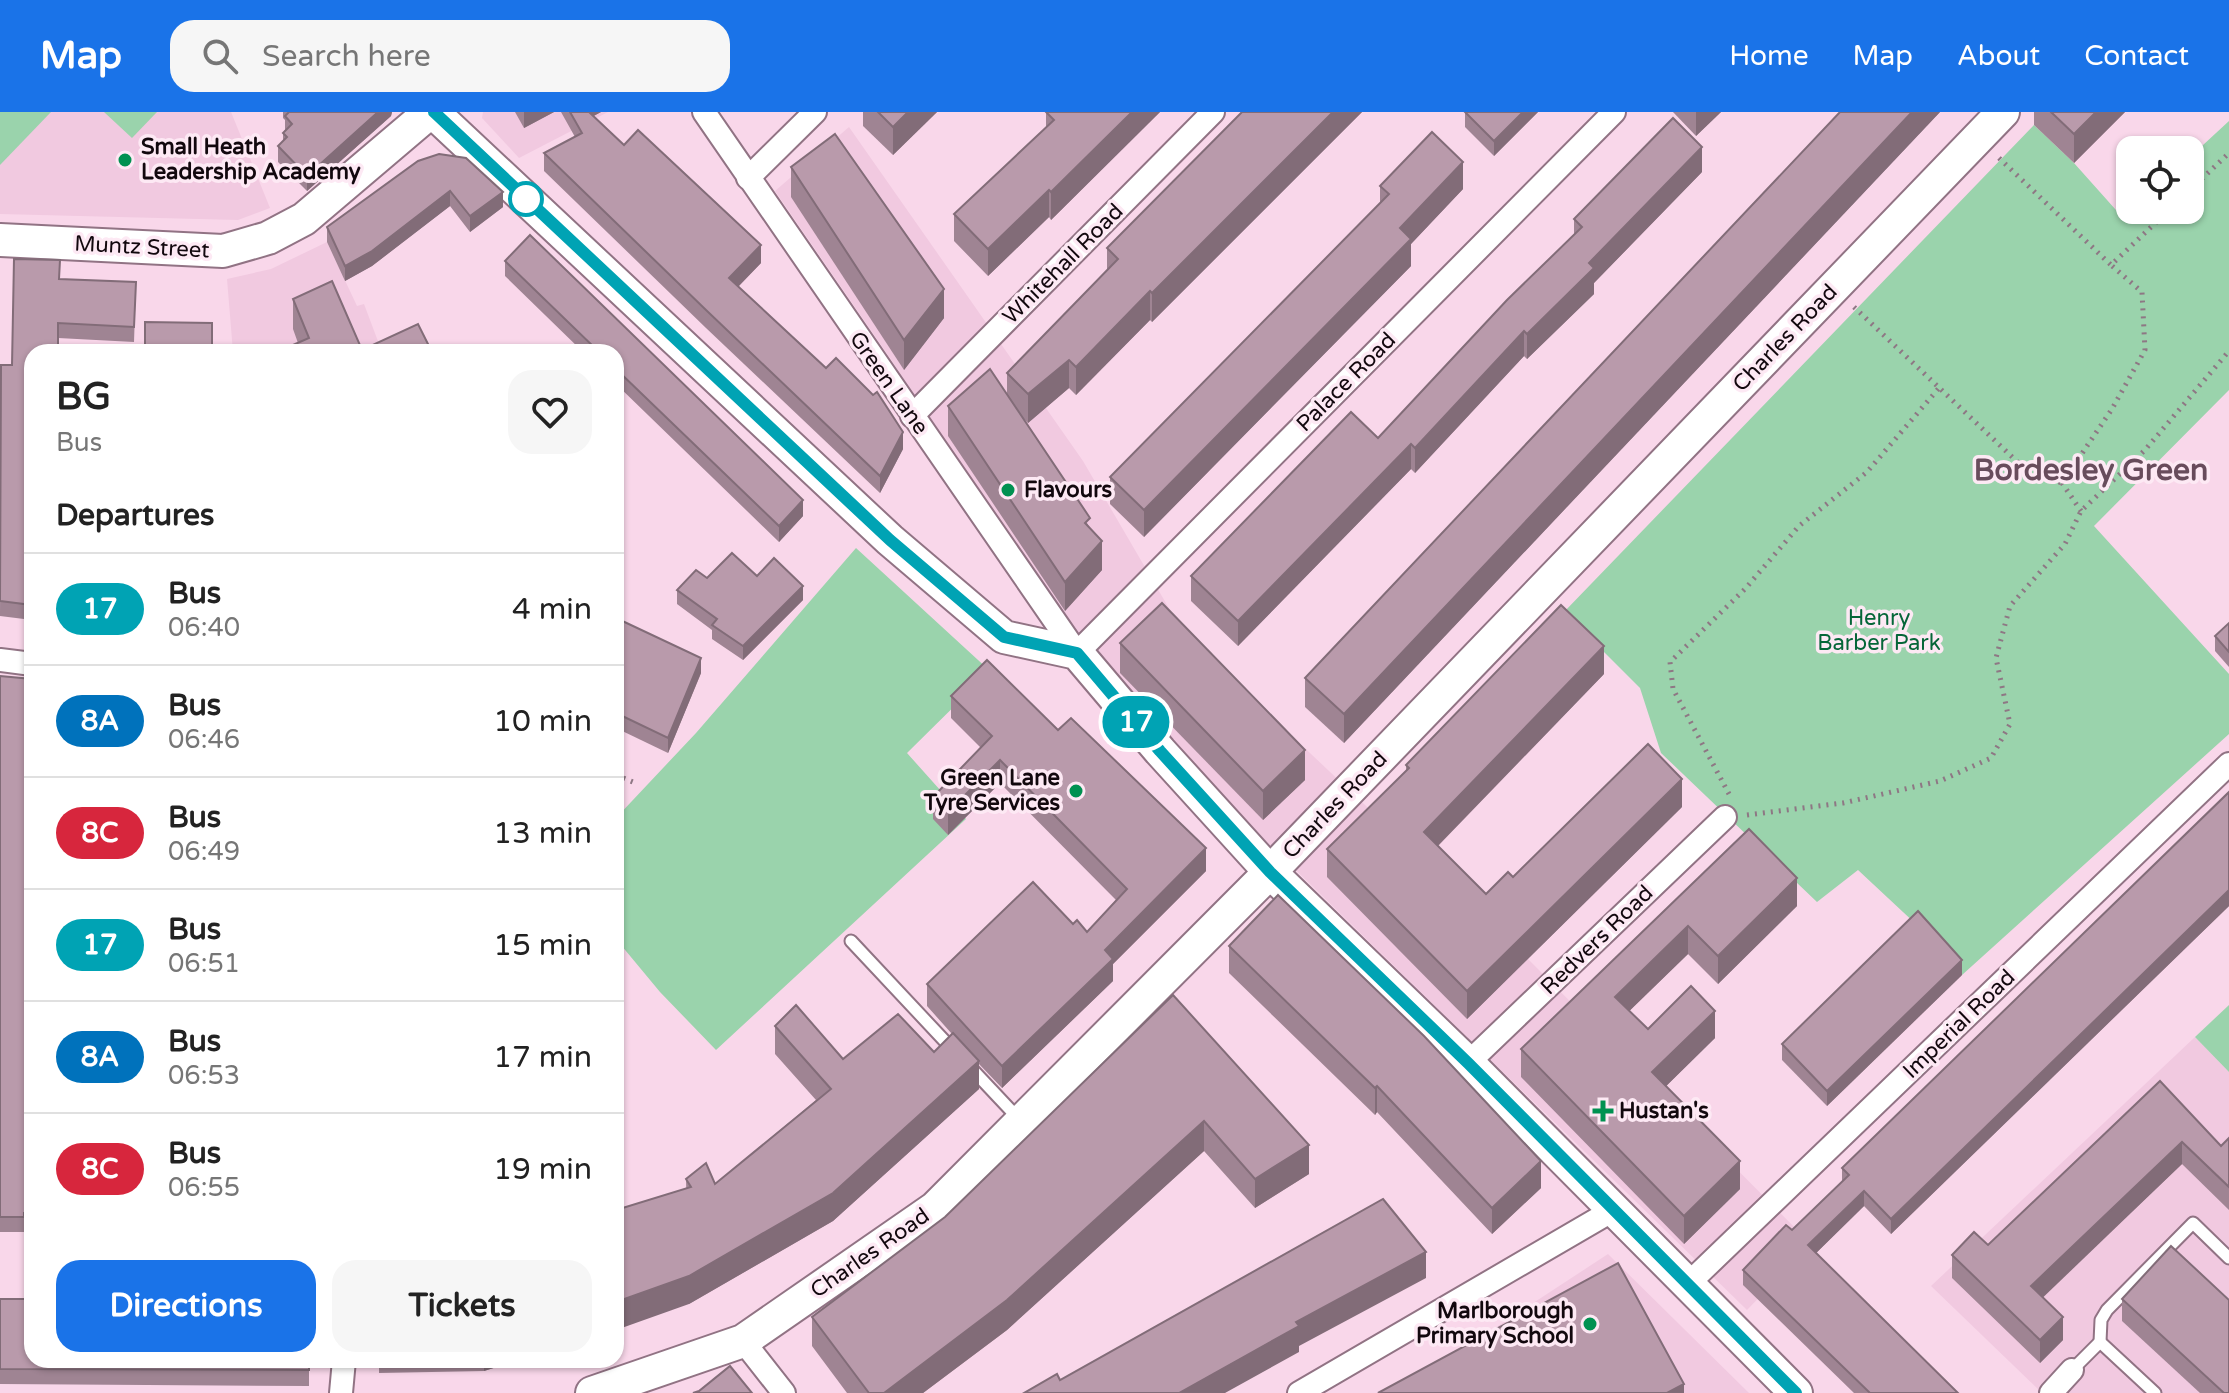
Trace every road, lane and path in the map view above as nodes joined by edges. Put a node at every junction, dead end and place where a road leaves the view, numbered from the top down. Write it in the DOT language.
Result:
graph roads {
  1 [pos="432,112"];
  2 [pos="704,112"];
  3 [pos="815,112"];
  4 [pos="1213,112"];
  5 [pos="1614,112"];
  6 [pos="2003,112"];
  7 [pos="1978,138"];
  8 [pos="2229,153"];
  9 [pos="2204,177"];
  10 [pos="748,178"];
  11 [pos="2154,224"];
  12 [pos="0,240"];
  13 [pos="2111,265"];
  14 [pos="1834,289"];
  15 [pos="2229,351"];
  16 [pos="1939,388"];
  17 [pos="912,416"];
  18 [pos="2062,483"];
  19 [pos="2081,511"];
  20 [pos="1077,653"];
  21 [pos="0,660"];
  22 [pos="24,663"];
  23 [pos="2229,764"];
  24 [pos="624,778"];
  25 [pos="633,782"];
  26 [pos="1725,817"];
  27 [pos="1270,872"];
  28 [pos="851,941"];
  29 [pos="1468,1063"];
  30 [pos="1021,1122"];
  31 [pos="1615,1209"];
  32 [pos="2229,1258"];
  33 [pos="1689,1283"];
  34 [pos="743,1341"];
  35 [pos="2100,1342"];
  36 [pos="343,1368"];
  37 [pos="2072,1370"];
  38 [pos="341,1393"];
  39 [pos="592,1393"];
  40 [pos="784,1393"];
  41 [pos="1299,1393"];
  42 [pos="1796,1393"];
  43 [pos="2051,1393"];
  44 [pos="2155,1393"];
  1 -- 12 [label="street, Muntz Street"];
  1 -- 20 [label="street"];
  2 -- 10 [label="street, Green Lane"];
  3 -- 10 [label="street"];
  4 -- 17 [label="street, Whitehall Road"];
  5 -- 20 [label="street, Palace Road"];
  6 -- 7 [label="street, Charles Road"];
  7 -- 13 [label="path"];
  7 -- 14 [label="street, Charles Road"];
  8 -- 9 [label="path"];
  10 -- 17 [label="street, Green Lane"];
  11 -- 13 [label="path"];
  13 -- 18 [label="path"];
  14 -- 16 [label="path"];
  14 -- 27 [label="street, Charles Road"];
  15 -- 19 [label="path"];
  16 -- 18 [label="path"];
  16 -- 26 [label="path"];
  17 -- 20 [label="street, Green Lane"];
  18 -- 19 [label="path"];
  19 -- 26 [label="path"];
  20 -- 27 [label="street"];
  21 -- 22 [label="street"];
  23 -- 33 [label="street, Imperial Road"];
  24 -- 25 [label="path"];
  26 -- 29 [label="street, Redvers Road"];
  27 -- 29 [label="street"];
  27 -- 30 [label="street, Charles Road"];
  28 -- 30 [label="lane"];
  29 -- 31 [label="street"];
  30 -- 34 [label="street, Charles Road"];
  31 -- 33 [label="street"];
  31 -- 41 [label="street"];
  32 -- 35 [label="lane"];
  33 -- 42 [label="street"];
  34 -- 39 [label="street, Charles Road"];
  34 -- 40 [label="street"];
  35 -- 37 [label="lane"];
  35 -- 44 [label="lane"];
  36 -- 38 [label="street"];
  37 -- 43 [label="street"];
}
